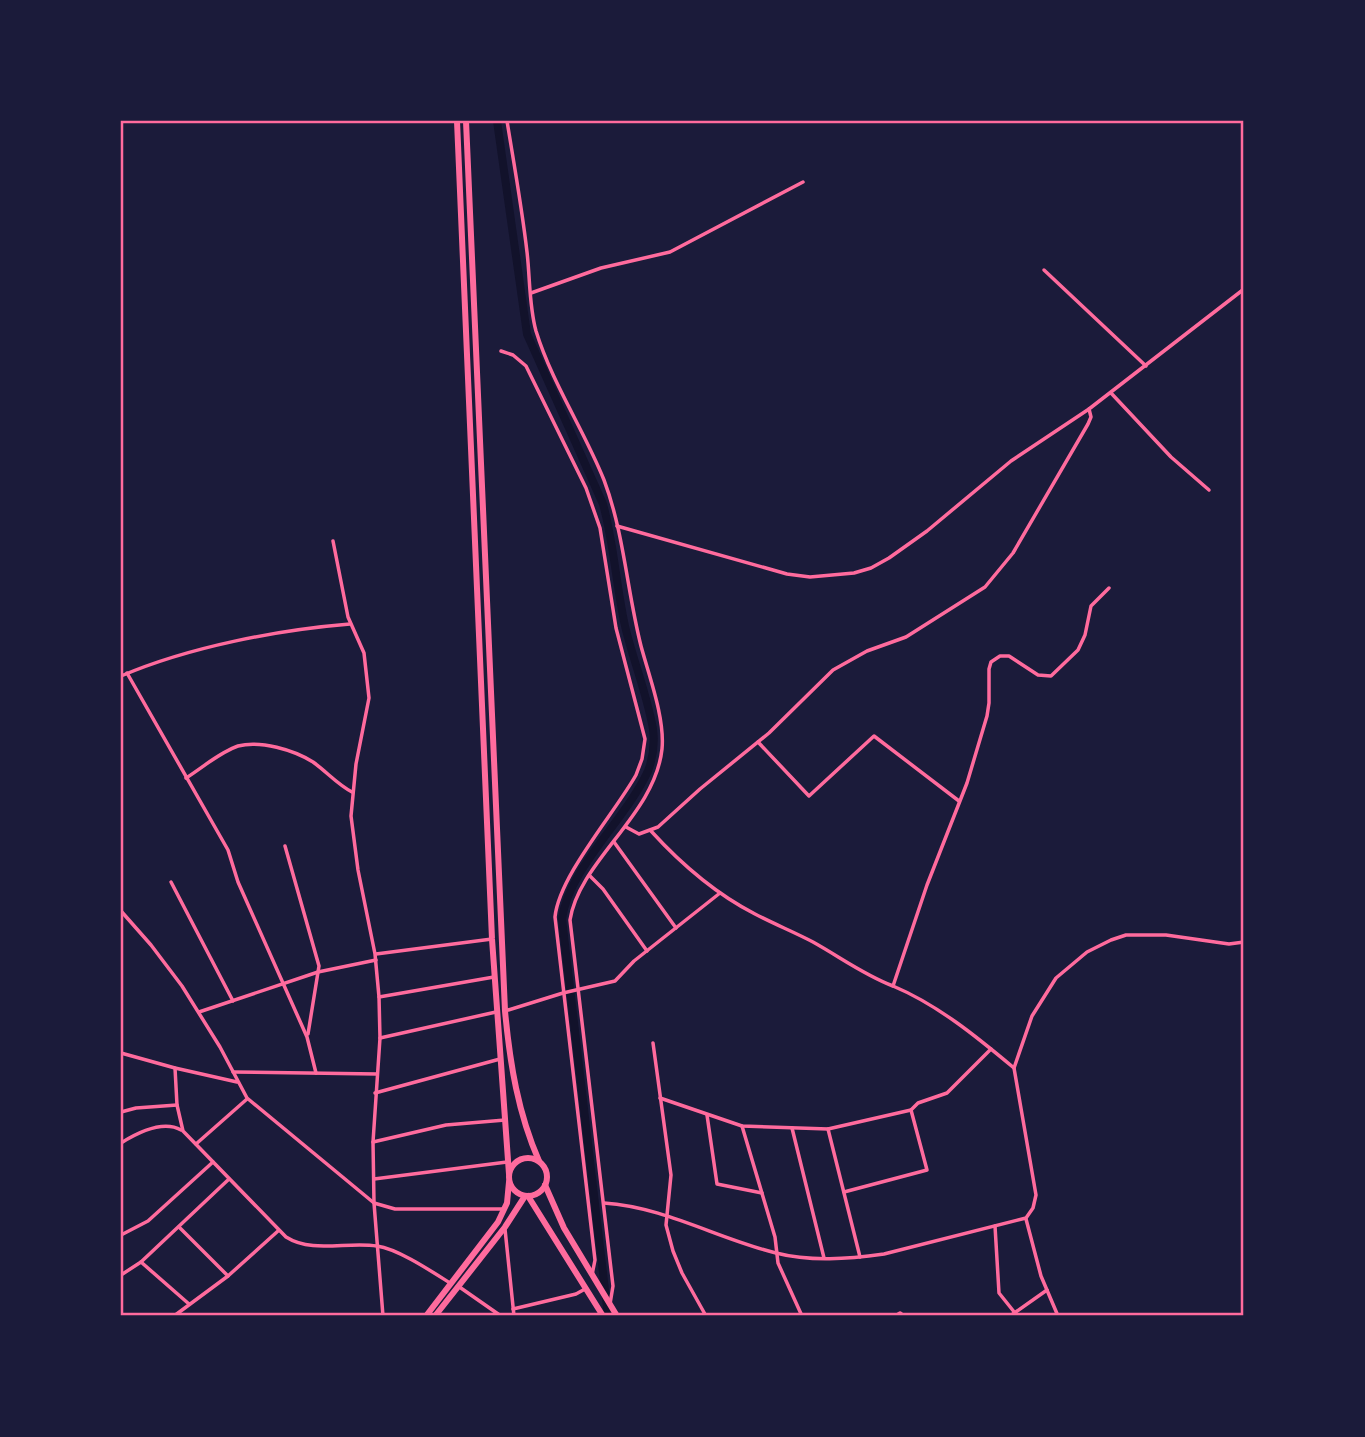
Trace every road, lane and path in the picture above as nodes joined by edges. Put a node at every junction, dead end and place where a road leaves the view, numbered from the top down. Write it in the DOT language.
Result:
graph roads {
  1 [pos="457,121"];
  2 [pos="466,121"];
  3 [pos="507,121"];
  4 [pos="803,182"];
  5 [pos="1044,270"];
  6 [pos="1244,289"];
  7 [pos="531,293"];
  8 [pos="501,351"];
  9 [pos="1146,366"];
  10 [pos="1111,393"];
  11 [pos="1089,409"];
  12 [pos="1209,489"];
  13 [pos="617,526"];
  14 [pos="333,541"];
  15 [pos="1109,588"];
  16 [pos="350,624"];
  17 [pos="127,673"];
  18 [pos="121,676"];
  19 [pos="758,742"];
  20 [pos="186,778"];
  21 [pos="352,792"];
  22 [pos="959,802"];
  23 [pos="625,827"];
  24 [pos="651,831"];
  25 [pos="614,842"];
  26 [pos="285,846"];
  27 [pos="590,876"];
  28 [pos="171,882"];
  29 [pos="720,893"];
  30 [pos="121,911"];
  31 [pos="676,928"];
  32 [pos="492,939"];
  33 [pos="1244,942"];
  34 [pos="647,951"];
  35 [pos="376,954"];
  36 [pos="376,960"];
  37 [pos="318,972"];
  38 [pos="494,977"];
  39 [pos="284,985"];
  40 [pos="893,986"];
  41 [pos="578,989"];
  42 [pos="563,993"];
  43 [pos="379,997"];
  44 [pos="233,1001"];
  45 [pos="505,1011"];
  46 [pos="199,1012"];
  47 [pos="496,1012"];
  48 [pos="307,1037"];
  49 [pos="380,1038"];
  50 [pos="653,1043"];
  51 [pos="991,1049"];
  52 [pos="121,1053"];
  53 [pos="500,1059"];
  54 [pos="175,1068"];
  55 [pos="1014,1068"];
  56 [pos="233,1072"];
  57 [pos="316,1073"];
  58 [pos="377,1074"];
  59 [pos="237,1082"];
  60 [pos="375,1093"];
  61 [pos="247,1098"];
  62 [pos="660,1098"];
  63 [pos="177,1105"];
  64 [pos="911,1110"];
  65 [pos="121,1112"];
  66 [pos="707,1115"];
  67 [pos="505,1120"];
  68 [pos="742,1126"];
  69 [pos="792,1128"];
  70 [pos="828,1129"];
  71 [pos="183,1131"];
  72 [pos="373,1142"];
  73 [pos="121,1143"];
  74 [pos="196,1144"];
  75 [pos="539,1161"];
  76 [pos="213,1162"];
  77 [pos="508,1162"];
  78 [pos="509,1178"];
  79 [pos="229,1179"];
  80 [pos="374,1180"];
  81 [pos="545,1185"];
  82 [pos="844,1192"];
  83 [pos="762,1193"];
  84 [pos="527,1196"];
  85 [pos="374,1203"];
  86 [pos="604,1203"];
  87 [pos="505,1209"];
  88 [pos="666,1215"];
  89 [pos="1026,1219"];
  90 [pos="995,1226"];
  91 [pos="178,1227"];
  92 [pos="505,1227"];
  93 [pos="278,1231"];
  94 [pos="121,1236"];
  95 [pos="378,1246"];
  96 [pos="777,1254"];
  97 [pos="860,1257"];
  98 [pos="824,1258"];
  99 [pos="141,1262"];
  100 [pos="121,1275"];
  101 [pos="228,1276"];
  102 [pos="594,1280"];
  103 [pos="455,1285"];
  104 [pos="585,1289"];
  105 [pos="1047,1290"];
  106 [pos="190,1305"];
  107 [pos="443,1306"];
  108 [pos="610,1306"];
  109 [pos="513,1309"];
  110 [pos="1015,1313"];
  111 [pos="600,1314"];
  112 [pos="174,1316"];
  113 [pos="383,1316"];
  114 [pos="426,1316"];
  115 [pos="435,1316"];
  116 [pos="443,1316"];
  117 [pos="501,1316"];
  118 [pos="513,1316"];
  119 [pos="617,1316"];
  120 [pos="706,1316"];
  121 [pos="802,1316"];
  122 [pos="895,1316"];
  123 [pos="904,1316"];
  124 [pos="1010,1316"];
  125 [pos="1058,1316"];
  1 -- 32 [label="highway"];
  2 -- 45 [label="highway"];
  3 -- 7 [label="street"];
  4 -- 7 [label="street"];
  5 -- 9 [label="street"];
  6 -- 9 [label="street"];
  7 -- 13 [label="street"];
  8 -- 42 [label="street"];
  9 -- 10 [label="street"];
  10 -- 11 [label="street"];
  10 -- 12 [label="street"];
  11 -- 13 [label="street"];
  11 -- 19 [label="street"];
  13 -- 23 [label="street"];
  14 -- 16 [label="street"];
  15 -- 22 [label="street"];
  16 -- 17 [label="street"];
  16 -- 21 [label="street"];
  17 -- 18 [label="street"];
  17 -- 20 [label="street"];
  19 -- 22 [label="street"];
  19 -- 24 [label="street"];
  20 -- 21 [label="street"];
  20 -- 39 [label="street"];
  21 -- 35 [label="street"];
  22 -- 40 [label="street"];
  23 -- 24 [label="street"];
  23 -- 25 [label="street"];
  24 -- 29 [label="street"];
  25 -- 27 [label="street"];
  25 -- 31 [label="street"];
  26 -- 37 [label="street"];
  27 -- 34 [label="street"];
  27 -- 41 [label="street"];
  28 -- 44 [label="street"];
  29 -- 31 [label="street"];
  29 -- 40 [label="street"];
  30 -- 46 [label="street"];
  31 -- 34 [label="street"];
  32 -- 35 [label="street"];
  32 -- 38 [label="highway"];
  33 -- 55 [label="street"];
  34 -- 41 [label="street"];
  35 -- 36 [label="street"];
  36 -- 37 [label="street"];
  36 -- 43 [label="street"];
  37 -- 39 [label="street"];
  37 -- 48 [label="street"];
  38 -- 43 [label="street"];
  38 -- 47 [label="highway"];
  39 -- 44 [label="street"];
  39 -- 48 [label="street"];
  40 -- 51 [label="street"];
  41 -- 42 [label="street"];
  41 -- 86 [label="street"];
  42 -- 45 [label="street"];
  42 -- 102 [label="street"];
  43 -- 49 [label="street"];
  44 -- 46 [label="street"];
  45 -- 75 [label="highway"];
  46 -- 56 [label="street"];
  47 -- 49 [label="street"];
  47 -- 53 [label="highway"];
  48 -- 57 [label="street"];
  49 -- 58 [label="street"];
  50 -- 62 [label="street"];
  51 -- 55 [label="street"];
  51 -- 64 [label="street"];
  52 -- 54 [label="street"];
  53 -- 60 [label="street"];
  53 -- 67 [label="highway"];
  54 -- 59 [label="street"];
  54 -- 63 [label="street"];
  55 -- 89 [label="street"];
  56 -- 57 [label="street"];
  56 -- 59 [label="street"];
  57 -- 58 [label="street"];
  58 -- 60 [label="street"];
  59 -- 61 [label="street"];
  60 -- 72 [label="street"];
  61 -- 74 [label="street"];
  61 -- 85 [label="street"];
  62 -- 66 [label="street"];
  62 -- 88 [label="street"];
  63 -- 65 [label="street"];
  63 -- 71 [label="street"];
  64 -- 70 [label="street"];
  64 -- 82 [label="street"];
  66 -- 68 [label="street"];
  66 -- 83 [label="street"];
  67 -- 72 [label="street"];
  67 -- 77 [label="highway"];
  68 -- 69 [label="street"];
  68 -- 83 [label="street"];
  69 -- 70 [label="street"];
  69 -- 98 [label="street"];
  70 -- 82 [label="street"];
  71 -- 73 [label="street"];
  71 -- 74 [label="street"];
  72 -- 80 [label="street"];
  74 -- 76 [label="street"];
  75 -- 78 [label="highway"];
  75 -- 81 [label="highway"];
  76 -- 79 [label="street"];
  76 -- 94 [label="street"];
  77 -- 78 [label="highway"];
  77 -- 80 [label="street"];
  78 -- 84 [label="highway"];
  78 -- 87 [label="highway"];
  79 -- 91 [label="street"];
  79 -- 93 [label="street"];
  80 -- 85 [label="street"];
  81 -- 84 [label="highway"];
  81 -- 102 [label="highway"];
  82 -- 97 [label="street"];
  83 -- 96 [label="street"];
  84 -- 92 [label="highway"];
  84 -- 104 [label="highway"];
  85 -- 87 [label="street"];
  85 -- 95 [label="street"];
  86 -- 88 [label="street"];
  86 -- 108 [label="street"];
  87 -- 103 [label="highway"];
  88 -- 96 [label="street"];
  88 -- 120 [label="street"];
  89 -- 90 [label="street"];
  89 -- 105 [label="street"];
  90 -- 97 [label="street"];
  90 -- 110 [label="street"];
  91 -- 99 [label="street"];
  91 -- 101 [label="street"];
  92 -- 103 [label="highway"];
  92 -- 109 [label="street"];
  93 -- 95 [label="street"];
  93 -- 101 [label="street"];
  95 -- 103 [label="street"];
  95 -- 113 [label="street"];
  96 -- 98 [label="street"];
  96 -- 121 [label="street"];
  97 -- 98 [label="street"];
  99 -- 100 [label="street"];
  99 -- 106 [label="street"];
  101 -- 106 [label="street"];
  102 -- 108 [label="highway"];
  103 -- 107 [label="highway"];
  103 -- 114 [label="highway"];
  103 -- 117 [label="street"];
  104 -- 109 [label="street"];
  104 -- 111 [label="highway"];
  105 -- 110 [label="street"];
  105 -- 125 [label="street"];
  106 -- 112 [label="street"];
  107 -- 115 [label="highway"];
  107 -- 116 [label="street"];
  108 -- 119 [label="highway"];
  109 -- 118 [label="street"];
  110 -- 124 [label="street"];
  122 -- 123 [label="street"];
}
